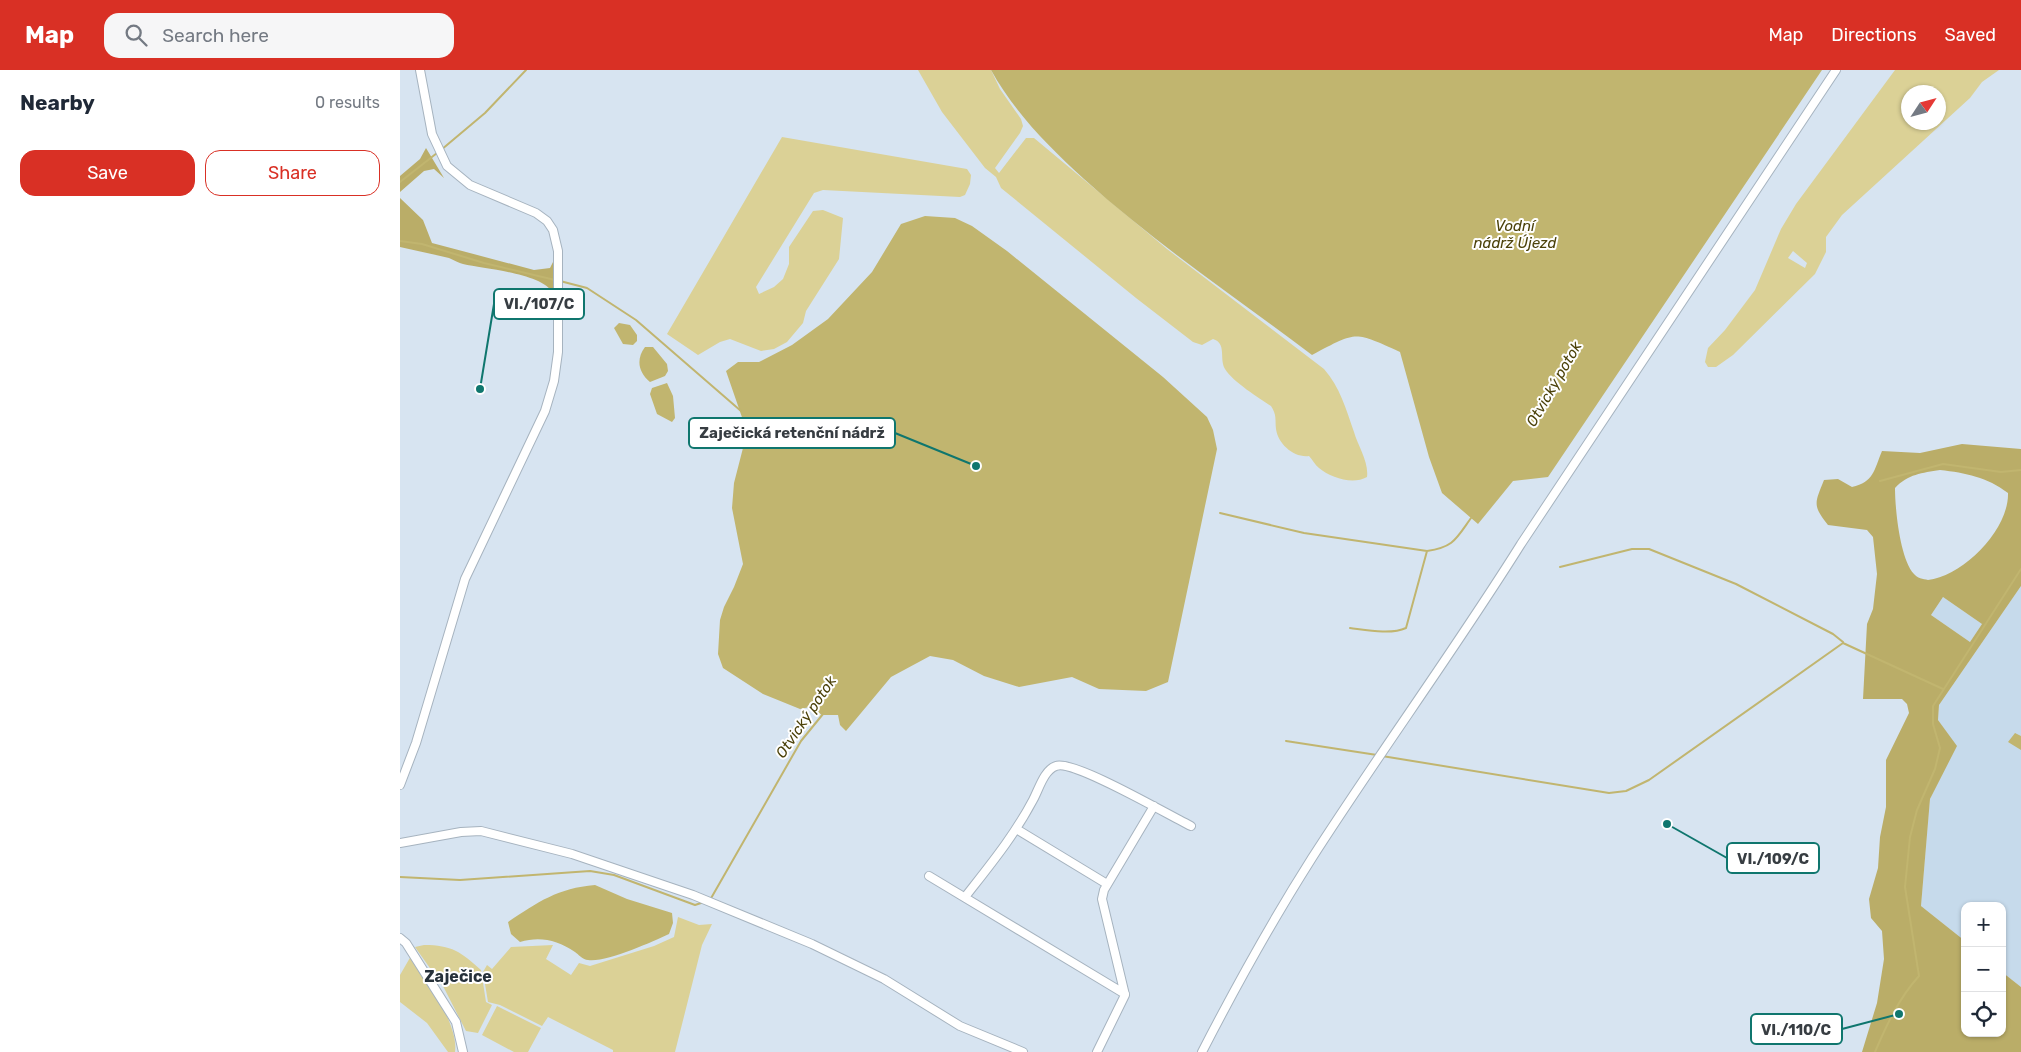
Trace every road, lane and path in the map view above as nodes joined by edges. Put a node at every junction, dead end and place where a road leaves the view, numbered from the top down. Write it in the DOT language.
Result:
graph roads {
  1 [pos="420,70"];
  2 [pos="1836,70"];
  3 [pos="400,785"];
  4 [pos="1154,806"];
  5 [pos="1192,826"];
  6 [pos="1018,830"];
  7 [pos="400,843"];
  8 [pos="929,876"];
  9 [pos="1107,884"];
  10 [pos="965,897"];
  11 [pos="400,938"];
  12 [pos="1125,994"];
  13 [pos="462,1052"];
  14 [pos="1023,1052"];
  15 [pos="1097,1052"];
  16 [pos="1202,1052"];
  1 -- 3 [label="street"];
  2 -- 16 [label="street"];
  4 -- 5 [label="street"];
  4 -- 6 [label="street"];
  4 -- 9 [label="street"];
  6 -- 9 [label="street"];
  6 -- 10 [label="street"];
  7 -- 14 [label="street"];
  8 -- 10 [label="street"];
  9 -- 12 [label="street"];
  10 -- 12 [label="street"];
  11 -- 13 [label="street"];
  12 -- 15 [label="street"];
}
